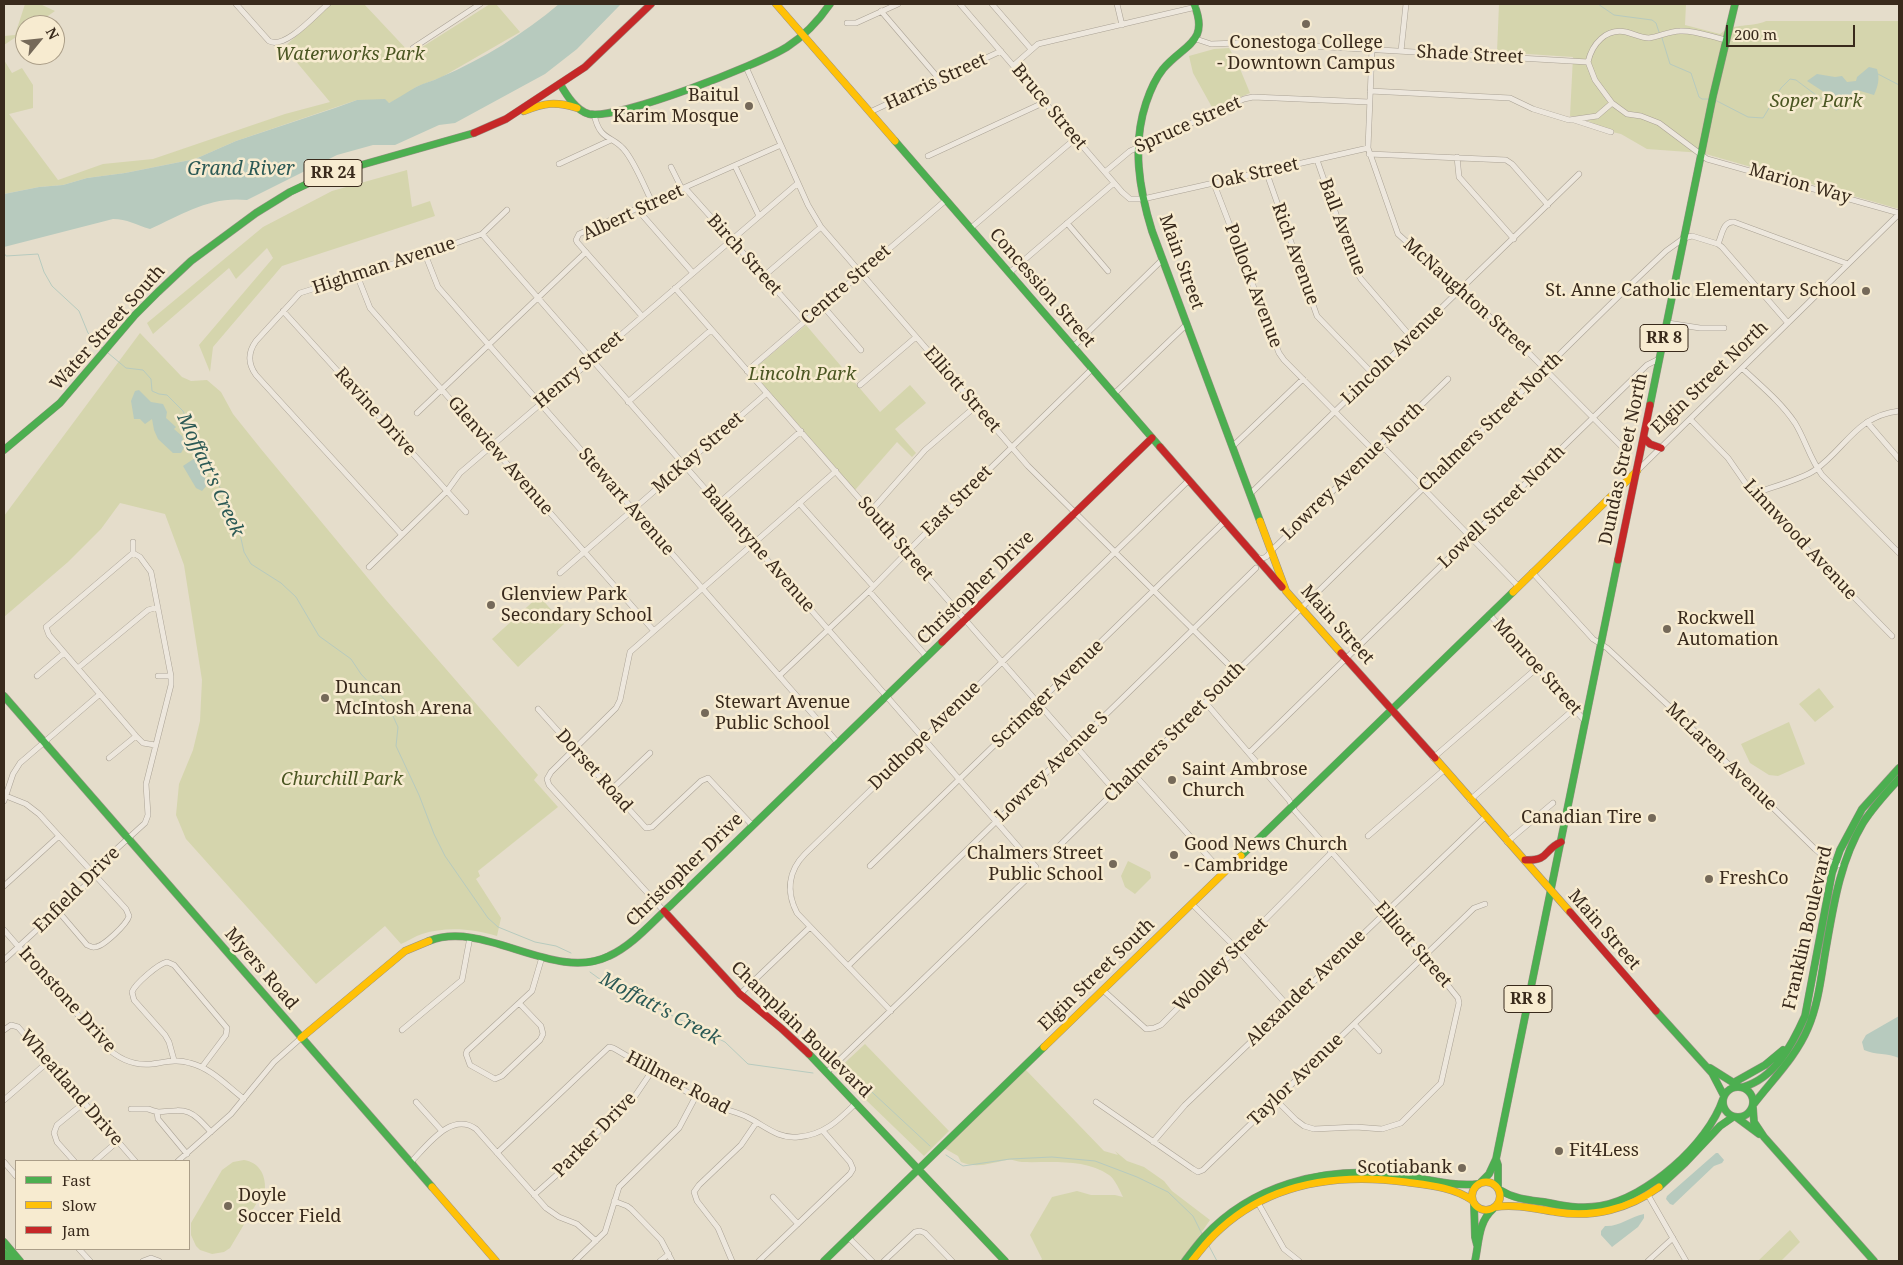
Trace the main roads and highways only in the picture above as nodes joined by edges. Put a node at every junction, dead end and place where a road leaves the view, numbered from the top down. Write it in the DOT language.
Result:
graph roads {
  1 [pos="650,4"];
  2 [pos="776,4"];
  3 [pos="830,4"];
  4 [pos="1735,4"];
  5 [pos="1195,6"];
  6 [pos="802,34"];
  7 [pos="560,84"];
  8 [pos="579,108"];
  9 [pos="506,119"];
  10 [pos="1152,438"];
  11 [pos="1644,438"];
  12 [pos="1661,448"];
  13 [pos="4,450"];
  14 [pos="1637,471"];
  15 [pos="1286,591"];
  16 [pos="4,696"];
  17 [pos="1391,709"];
  18 [pos="1899,768"];
  19 [pos="1899,779"];
  20 [pos="1560,842"];
  21 [pos="1525,860"];
  22 [pos="1550,890"];
  23 [pos="664,912"];
  24 [pos="301,1038"];
  25 [pos="1792,1042"];
  26 [pos="1705,1065"];
  27 [pos="1739,1086"];
  28 [pos="1724,1097"];
  29 [pos="1753,1106"];
  30 [pos="1734,1117"];
  31 [pos="1764,1137"];
  32 [pos="1496,1159"];
  33 [pos="918,1170"];
  34 [pos="1480,1183"];
  35 [pos="1499,1189"];
  36 [pos="1256,1199"];
  37 [pos="1473,1202"];
  38 [pos="1494,1208"];
  39 [pos="4,1242"];
  40 [pos="1201,1244"];
  41 [pos="1478,1245"];
  42 [pos="4,1253"];
  43 [pos="11,1261"];
  44 [pos="20,1261"];
  45 [pos="496,1261"];
  46 [pos="824,1261"];
  47 [pos="1005,1261"];
  48 [pos="1185,1261"];
  49 [pos="1192,1261"];
  50 [pos="1475,1261"];
  51 [pos="1874,1261"];
  1 -- 7 [label="main road, Water Street South / RR 24"];
  2 -- 6 [label="main road, Concession Street"];
  3 -- 6 [label="main road"];
  4 -- 11 [label="main road, Dundas Street North / RR 8"];
  5 -- 15 [label="main road, Main Street"];
  6 -- 8 [label="main road"];
  6 -- 10 [label="main road, Concession Street"];
  7 -- 8 [label="main road"];
  7 -- 9 [label="main road, Water Street South / RR 24"];
  8 -- 9 [label="main road"];
  9 -- 13 [label="main road, Water Street South / RR 24"];
  10 -- 15 [label="main road, Concession Street"];
  10 -- 23 [label="main road, Christopher Drive"];
  11 -- 12 [label="main road"];
  11 -- 14 [label="main road, Dundas Street North / RR 8"];
  14 -- 17 [label="main road, Elgin Street North"];
  14 -- 20 [label="main road, Dundas Street North / RR 8"];
  15 -- 17 [label="main road, Main Street"];
  16 -- 24 [label="main road, Myers Road"];
  17 -- 21 [label="main road, Main Street"];
  17 -- 33 [label="main road, Elgin Street South"];
  18 -- 25 [label="main road, Franklin Boulevard"];
  19 -- 29 [label="main road, Franklin Boulevard"];
  20 -- 21 [label="main road"];
  20 -- 22 [label="main road, Dundas Street North / RR 8"];
  21 -- 22 [label="main road, Main Street"];
  22 -- 26 [label="main road, Main Street"];
  22 -- 32 [label="main road, RR 8"];
  23 -- 24 [label="main road, Christopher Drive"];
  23 -- 33 [label="main road, Champlain Boulevard"];
  24 -- 45 [label="main road, Myers Road"];
  25 -- 27 [label="main road"];
  25 -- 27 [label="main road, Franklin Boulevard"];
  26 -- 27 [label="main road, Main Street"];
  26 -- 28 [label="main road, Main Street"];
  27 -- 28 [label="main road"];
  27 -- 29 [label="main road"];
  28 -- 30 [label="main road"];
  28 -- 35 [label="main road"];
  29 -- 30 [label="main road"];
  29 -- 31 [label="main road"];
  30 -- 31 [label="main road"];
  30 -- 38 [label="main road"];
  31 -- 51 [label="main road"];
  32 -- 34 [label="main road, RR 8"];
  32 -- 35 [label="main road, RR 8"];
  33 -- 46 [label="main road, Elgin Street South"];
  33 -- 47 [label="main road, Champlain Boulevard"];
  34 -- 35 [label="main road"];
  34 -- 36 [label="main road"];
  34 -- 37 [label="main road"];
  35 -- 38 [label="main road"];
  36 -- 37 [label="main road"];
  36 -- 40 [label="main road"];
  37 -- 38 [label="main road"];
  37 -- 41 [label="main road"];
  38 -- 41 [label="main road"];
  39 -- 44 [label="main road"];
  40 -- 48 [label="main road"];
  40 -- 49 [label="main road"];
  41 -- 50 [label="main road"];
  42 -- 43 [label="main road"];
}
